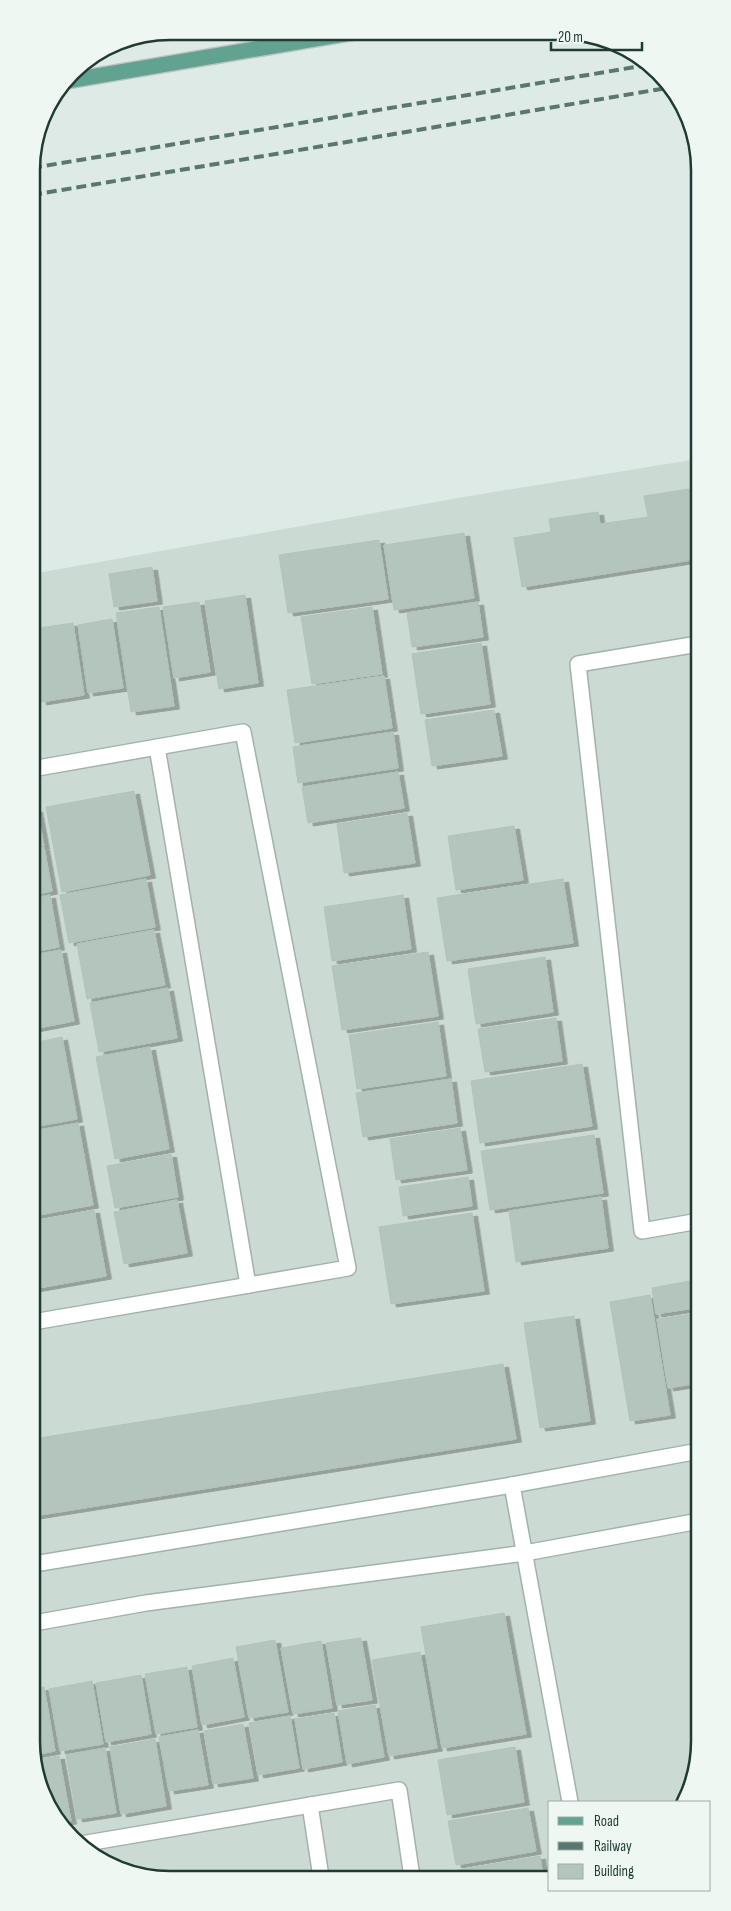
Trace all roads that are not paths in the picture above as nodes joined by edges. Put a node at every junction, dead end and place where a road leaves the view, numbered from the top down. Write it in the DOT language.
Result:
graph roads {
  1 [pos="309,40"];
  2 [pos="77,79"];
  3 [pos="691,645"];
  4 [pos="158,747"];
  5 [pos="40,768"];
  6 [pos="691,1223"];
  7 [pos="248,1285"];
  8 [pos="40,1321"];
  9 [pos="691,1452"];
  10 [pos="512,1485"];
  11 [pos="691,1522"];
  12 [pos="525,1553"];
  13 [pos="40,1563"];
  14 [pos="40,1622"];
  15 [pos="570,1801"];
  16 [pos="310,1805"];
  17 [pos="89,1843"];
  18 [pos="320,1871"];
  19 [pos="411,1871"];
  1 -- 2 [label="main road"];
  3 -- 6 [label="street"];
  4 -- 5 [label="street"];
  4 -- 7 [label="street"];
  4 -- 7 [label="street"];
  7 -- 8 [label="street"];
  9 -- 10 [label="street"];
  10 -- 12 [label="street"];
  10 -- 13 [label="street"];
  11 -- 12 [label="street"];
  12 -- 14 [label="street"];
  12 -- 15 [label="street"];
  16 -- 17 [label="street"];
  16 -- 18 [label="street"];
  16 -- 19 [label="street"];
}
